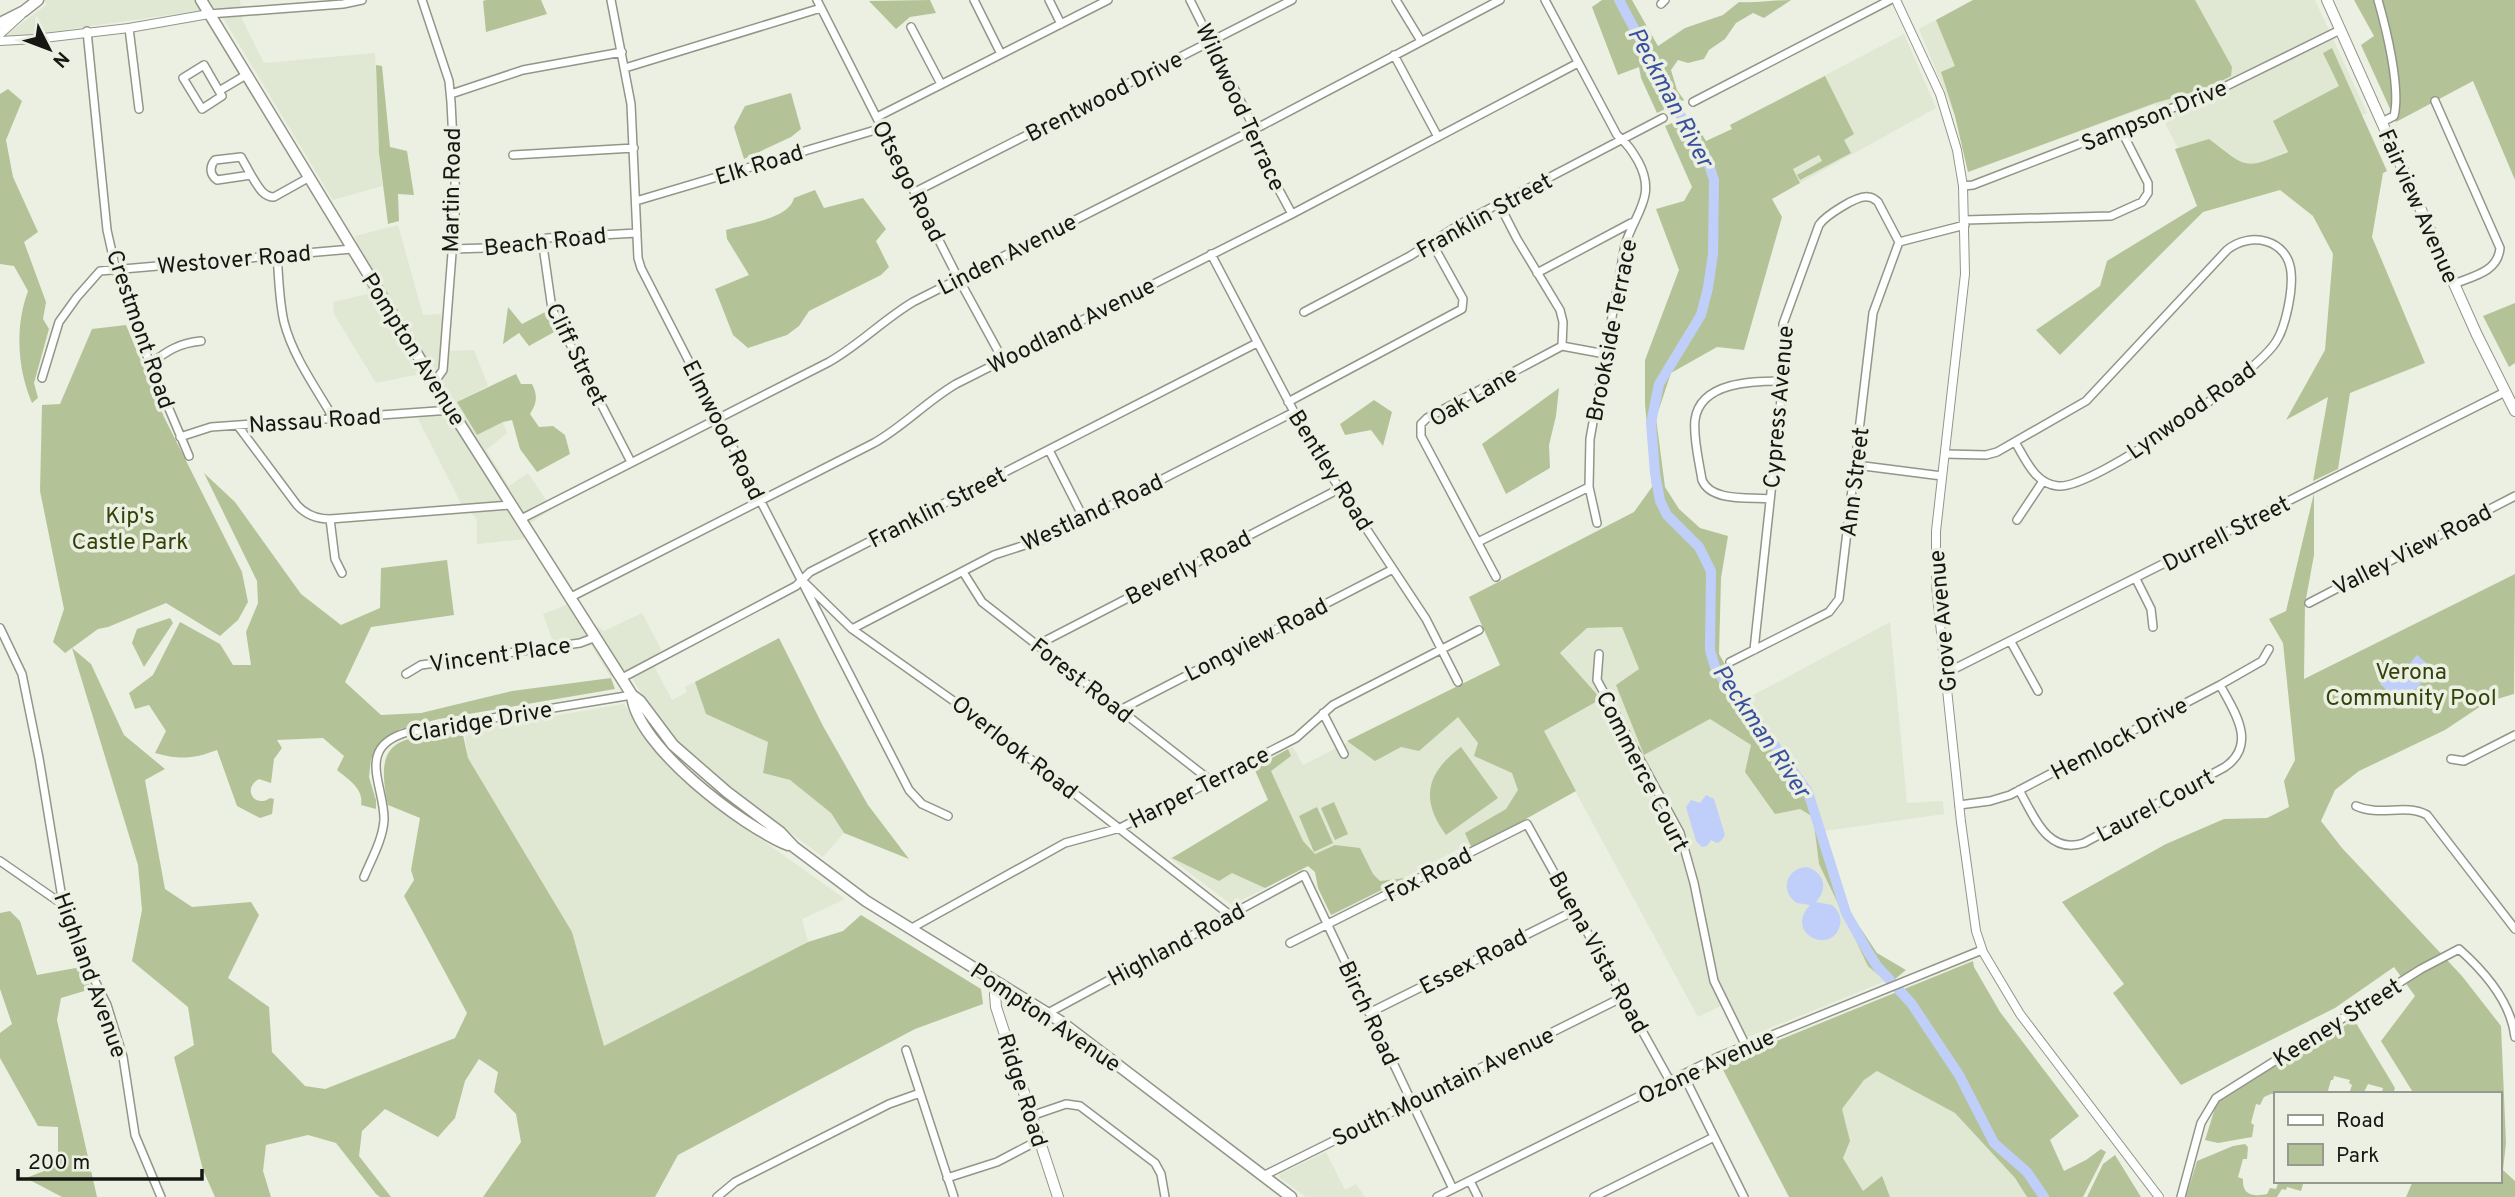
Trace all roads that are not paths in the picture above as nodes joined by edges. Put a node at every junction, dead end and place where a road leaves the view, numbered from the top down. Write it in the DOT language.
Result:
graph roads {
  1 [pos="201,0"];
  2 [pos="362,0"];
  3 [pos="422,0"];
  4 [pos="611,0"];
  5 [pos="817,0"];
  6 [pos="974,0"];
  7 [pos="1049,0"];
  8 [pos="1108,0"];
  9 [pos="1190,0"];
  10 [pos="1293,0"];
  11 [pos="1396,0"];
  12 [pos="1500,0"];
  13 [pos="1545,0"];
  14 [pos="1890,0"];
  15 [pos="1896,0"];
  16 [pos="2327,0"];
  17 [pos="2378,0"];
  18 [pos="35,3"];
  19 [pos="821,8"];
  20 [pos="209,14"];
  21 [pos="0,23"];
  22 [pos="1061,24"];
  23 [pos="911,27"];
  24 [pos="129,28"];
  25 [pos="2340,30"];
  26 [pos="87,31"];
  27 [pos="0,34"];
  28 [pos="0,41"];
  29 [pos="1421,41"];
  30 [pos="1211,42"];
  31 [pos="622,52"];
  32 [pos="1001,54"];
  33 [pos="1394,55"];
  34 [pos="1578,63"];
  35 [pos="625,68"];
  36 [pos="246,75"];
  37 [pos="941,85"];
  38 [pos="219,91"];
  39 [pos="451,94"];
  40 [pos="2435,101"];
  41 [pos="1693,102"];
  42 [pos="139,109"];
  43 [pos="877,117"];
  44 [pos="1663,118"];
  45 [pos="2382,122"];
  46 [pos="882,128"];
  47 [pos="2121,130"];
  48 [pos="1252,131"];
  49 [pos="1438,137"];
  50 [pos="1622,139"];
  51 [pos="634,148"];
  52 [pos="513,155"];
  53 [pos="251,175"];
  54 [pos="309,178"];
  55 [pos="1963,186"];
  56 [pos="915,192"];
  57 [pos="636,201"];
  58 [pos="1499,204"];
  59 [pos="1292,214"];
  60 [pos="1632,222"];
  61 [pos="1965,223"];
  62 [pos="637,233"];
  63 [pos="542,239"];
  64 [pos="1899,242"];
  65 [pos="1432,243"];
  66 [pos="352,249"];
  67 [pos="452,249"];
  68 [pos="1211,254"];
  69 [pos="277,256"];
  70 [pos="116,270"];
  71 [pos="1537,272"];
  72 [pos="959,279"];
  73 [pos="2454,284"];
  74 [pos="1304,312"];
  75 [pos="201,341"];
  76 [pos="1257,343"];
  77 [pos="1562,346"];
  78 [pos="1605,354"];
  79 [pos="1003,360"];
  80 [pos="150,364"];
  81 [pos="42,378"];
  82 [pos="432,379"];
  83 [pos="1783,381"];
  84 [pos="2505,392"];
  85 [pos="1288,402"];
  86 [pos="451,410"];
  87 [pos="2515,411"];
  88 [pos="1294,412"];
  89 [pos="719,418"];
  90 [pos="334,419"];
  91 [pos="238,426"];
  92 [pos="180,437"];
  93 [pos="2015,442"];
  94 [pos="1049,450"];
  95 [pos="1945,454"];
  96 [pos="189,456"];
  97 [pos="631,462"];
  98 [pos="1856,465"];
  99 [pos="1942,475"];
  100 [pos="2043,481"];
  101 [pos="1589,487"];
  102 [pos="1339,489"];
  103 [pos="2515,496"];
  104 [pos="1770,499"];
  105 [pos="761,500"];
  106 [pos="511,505"];
  107 [pos="330,519"];
  108 [pos="521,519"];
  109 [pos="1084,519"];
  110 [pos="2017,520"];
  111 [pos="1597,523"];
  112 [pos="1478,542"];
  113 [pos="1393,569"];
  114 [pos="962,572"];
  115 [pos="342,573"];
  116 [pos="1496,577"];
  117 [pos="2136,579"];
  118 [pos="802,580"];
  119 [pos="571,597"];
  120 [pos="2309,603"];
  121 [pos="2153,627"];
  122 [pos="0,628"];
  123 [pos="852,629"];
  124 [pos="1479,630"];
  125 [pos="596,637"];
  126 [pos="2011,642"];
  127 [pos="1037,645"];
  128 [pos="1441,649"];
  129 [pos="2269,649"];
  130 [pos="1754,650"];
  131 [pos="1600,654"];
  132 [pos="1730,662"];
  133 [pos="1946,673"];
  134 [pos="406,674"];
  135 [pos="622,678"];
  136 [pos="1458,682"];
  137 [pos="2220,685"];
  138 [pos="2038,691"];
  139 [pos="632,695"];
  140 [pos="1119,710"];
  141 [pos="1323,713"];
  142 [pos="2515,735"];
  143 [pos="1344,754"];
  144 [pos="2451,759"];
  145 [pos="1211,781"];
  146 [pos="2019,790"];
  147 [pos="1959,805"];
  148 [pos="2356,806"];
  149 [pos="948,816"];
  150 [pos="1527,824"];
  151 [pos="1119,828"];
  152 [pos="0,860"];
  153 [pos="1304,875"];
  154 [pos="364,877"];
  155 [pos="62,904"];
  156 [pos="1576,910"];
  157 [pos="1230,915"];
  158 [pos="1328,925"];
  159 [pos="910,929"];
  160 [pos="2515,929"];
  161 [pos="1290,943"];
  162 [pos="1982,950"];
  163 [pos="1001,984"];
  164 [pos="1623,997"];
  165 [pos="1048,1013"];
  166 [pos="1369,1013"];
  167 [pos="2515,1037"];
  168 [pos="1746,1046"];
  169 [pos="906,1051"];
  170 [pos="1683,1074"];
  171 [pos="1670,1081"];
  172 [pos="920,1093"];
  173 [pos="1411,1102"];
  174 [pos="1031,1116"];
  175 [pos="1714,1137"];
  176 [pos="1040,1140"];
  177 [pos="1263,1176"];
  178 [pos="947,1178"];
  179 [pos="1470,1181"];
  180 [pos="1453,1189"];
  181 [pos="720,1196"];
  182 [pos="161,1197"];
  183 [pos="954,1197"];
  184 [pos="1058,1197"];
  185 [pos="1165,1197"];
  186 [pos="1291,1197"];
  187 [pos="1437,1197"];
  188 [pos="1478,1197"];
  189 [pos="1594,1197"];
  190 [pos="1744,1197"];
  191 [pos="2159,1197"];
  192 [pos="2181,1197"];
  1 -- 20 [label="main road, Pompton Avenue"];
  2 -- 20 [label="street"];
  3 -- 39 [label="street, Martin Road"];
  4 -- 31 [label="street, Elmwood Road"];
  5 -- 19 [label="street, Otsego Road"];
  6 -- 32 [label="street"];
  7 -- 22 [label="street"];
  8 -- 22 [label="street"];
  9 -- 30 [label="street, Wildwood Terrace"];
  10 -- 30 [label="street, Brentwood Drive"];
  11 -- 29 [label="street"];
  12 -- 29 [label="street, Linden Avenue"];
  13 -- 34 [label="street, Brookside Terrace"];
  14 -- 41 [label="street"];
  15 -- 55 [label="street, Grove Avenue"];
  16 -- 25 [label="main road, Fairview Avenue"];
  17 -- 45 [label="street"];
  18 -- 21 [label="main road"];
  18 -- 27 [label="street"];
  19 -- 35 [label="street"];
  19 -- 43 [label="street, Otsego Road"];
  20 -- 24 [label="street"];
  20 -- 36 [label="main road, Pompton Avenue"];
  22 -- 32 [label="street"];
  23 -- 37 [label="street"];
  24 -- 26 [label="street"];
  24 -- 42 [label="street"];
  25 -- 45 [label="main road, Fairview Avenue"];
  25 -- 47 [label="street, Sampson Drive"];
  26 -- 28 [label="street"];
  26 -- 70 [label="street, Crestmont Road"];
  29 -- 33 [label="street, Linden Avenue"];
  30 -- 48 [label="street, Wildwood Terrace"];
  30 -- 56 [label="street, Brentwood Drive"];
  31 -- 35 [label="street, Elmwood Road"];
  31 -- 39 [label="street"];
  32 -- 37 [label="street"];
  33 -- 48 [label="street, Linden Avenue"];
  33 -- 49 [label="street"];
  34 -- 49 [label="street, Woodland Avenue"];
  34 -- 50 [label="street, Brookside Terrace"];
  35 -- 51 [label="street, Elmwood Road"];
  36 -- 38 [label="street"];
  36 -- 54 [label="main road, Pompton Avenue"];
  37 -- 43 [label="street"];
  38 -- 38 [label="street"];
  39 -- 67 [label="street, Martin Road"];
  40 -- 73 [label="street"];
  43 -- 46 [label="street, Otsego Road"];
  44 -- 50 [label="street, Franklin Street"];
  45 -- 73 [label="main road, Fairview Avenue"];
  46 -- 56 [label="street, Otsego Road"];
  46 -- 57 [label="street, Elk Road"];
  47 -- 55 [label="street, Sampson Drive"];
  47 -- 61 [label="street"];
  48 -- 59 [label="street, Wildwood Terrace"];
  48 -- 72 [label="street, Linden Avenue"];
  49 -- 59 [label="street, Woodland Avenue"];
  50 -- 58 [label="street, Franklin Street"];
  50 -- 60 [label="street, Brookside Terrace"];
  51 -- 52 [label="street"];
  51 -- 57 [label="street, Elmwood Road"];
  53 -- 53 [label="street"];
  53 -- 54 [label="street"];
  54 -- 66 [label="main road, Pompton Avenue"];
  55 -- 61 [label="street, Grove Avenue"];
  56 -- 72 [label="street, Otsego Road"];
  57 -- 62 [label="street, Elmwood Road"];
  58 -- 65 [label="street, Franklin Street"];
  58 -- 71 [label="street"];
  59 -- 68 [label="street, Woodland Avenue"];
  60 -- 71 [label="street"];
  60 -- 78 [label="street, Brookside Terrace"];
  61 -- 64 [label="street"];
  61 -- 95 [label="street, Grove Avenue"];
  62 -- 63 [label="street, Beach Road"];
  62 -- 89 [label="street, Elmwood Road"];
  63 -- 67 [label="street, Beach Road"];
  63 -- 97 [label="street, Cliff Street"];
  64 -- 83 [label="street, Cypress Avenue"];
  64 -- 98 [label="street, Ann Street"];
  65 -- 74 [label="street, Franklin Street"];
  65 -- 85 [label="street"];
  66 -- 69 [label="street, Westover Road"];
  66 -- 82 [label="main road, Pompton Avenue"];
  67 -- 82 [label="street, Martin Road"];
  68 -- 76 [label="street, Bentley Road"];
  68 -- 79 [label="street, Woodland Avenue"];
  69 -- 70 [label="street, Westover Road"];
  69 -- 90 [label="street"];
  70 -- 80 [label="street, Crestmont Road"];
  70 -- 81 [label="street"];
  71 -- 77 [label="street"];
  72 -- 79 [label="street, Otsego Road"];
  72 -- 89 [label="street, Linden Avenue"];
  73 -- 84 [label="main road, Fairview Avenue"];
  75 -- 80 [label="street"];
  76 -- 85 [label="street, Bentley Road"];
  76 -- 94 [label="street, Franklin Street"];
  77 -- 78 [label="street"];
  77 -- 112 [label="street, Oak Lane"];
  78 -- 101 [label="street, Brookside Terrace"];
  79 -- 105 [label="street, Woodland Avenue"];
  80 -- 92 [label="street, Crestmont Road"];
  82 -- 86 [label="main road, Pompton Avenue"];
  83 -- 104 [label="street, Cypress Avenue"];
  83 -- 104 [label="street"];
  84 -- 87 [label="main road, Fairview Avenue"];
  84 -- 117 [label="street, Durrell Street"];
  85 -- 88 [label="street, Bentley Road"];
  86 -- 90 [label="street, Nassau Road"];
  86 -- 106 [label="main road, Pompton Avenue"];
  88 -- 102 [label="street, Bentley Road"];
  88 -- 109 [label="street, Westland Road"];
  89 -- 97 [label="street, Linden Avenue"];
  89 -- 105 [label="street, Elmwood Road"];
  90 -- 91 [label="street, Nassau Road"];
  91 -- 92 [label="street, Nassau Road"];
  91 -- 107 [label="street"];
  92 -- 96 [label="street, Crestmont Road"];
  93 -- 95 [label="street, Lynwood Road"];
  93 -- 100 [label="street"];
  93 -- 100 [label="street, Lynwood Road"];
  94 -- 109 [label="street"];
  94 -- 118 [label="street, Franklin Street"];
  95 -- 99 [label="street, Grove Avenue"];
  97 -- 108 [label="street, Linden Avenue"];
  98 -- 99 [label="street"];
  98 -- 130 [label="street, Ann Street"];
  99 -- 133 [label="street, Grove Avenue"];
  100 -- 110 [label="street"];
  101 -- 111 [label="street, Brookside Terrace"];
  101 -- 112 [label="street"];
  102 -- 113 [label="street, Bentley Road"];
  102 -- 127 [label="street, Beverly Road"];
  103 -- 120 [label="street, Valley View Road"];
  104 -- 130 [label="street, Cypress Avenue"];
  105 -- 118 [label="street, Elmwood Road"];
  105 -- 119 [label="street, Woodland Avenue"];
  106 -- 107 [label="street"];
  106 -- 108 [label="main road, Pompton Avenue"];
  107 -- 115 [label="street"];
  108 -- 119 [label="main road, Pompton Avenue"];
  109 -- 114 [label="street, Westland Road"];
  112 -- 116 [label="street, Oak Lane"];
  113 -- 128 [label="street, Bentley Road"];
  113 -- 140 [label="street, Longview Road"];
  114 -- 123 [label="street, Westland Road"];
  114 -- 127 [label="street, Forest Road"];
  117 -- 121 [label="street"];
  117 -- 126 [label="street, Durrell Street"];
  118 -- 123 [label="street, Overlook Road"];
  118 -- 135 [label="street, Franklin Street"];
  118 -- 149 [label="street, Elmwood Road"];
  119 -- 125 [label="main road, Pompton Avenue"];
  122 -- 155 [label="street, Highland Avenue"];
  123 -- 151 [label="street, Overlook Road"];
  124 -- 128 [label="street, Harper Terrace"];
  125 -- 134 [label="street, Vincent Place"];
  125 -- 135 [label="main road, Pompton Avenue"];
  126 -- 133 [label="street, Durrell Street"];
  126 -- 138 [label="street"];
  127 -- 140 [label="street, Forest Road"];
  128 -- 136 [label="street, Bentley Road"];
  128 -- 141 [label="street, Harper Terrace"];
  129 -- 137 [label="street, Hemlock Drive"];
  130 -- 132 [label="street, Ann Street"];
  131 -- 168 [label="street, Commerce Court"];
  133 -- 147 [label="street, Grove Avenue"];
  135 -- 139 [label="main road, Pompton Avenue"];
  137 -- 146 [label="street, Hemlock Drive"];
  137 -- 146 [label="street, Laurel Court"];
  139 -- 154 [label="street, Claridge Drive"];
  139 -- 159 [label="main road, Pompton Avenue"];
  140 -- 145 [label="street, Forest Road"];
  141 -- 143 [label="street"];
  141 -- 145 [label="street, Harper Terrace"];
  142 -- 144 [label="street"];
  145 -- 151 [label="street, Harper Terrace"];
  146 -- 147 [label="street, Hemlock Drive"];
  147 -- 162 [label="street, Grove Avenue"];
  148 -- 160 [label="street"];
  150 -- 156 [label="street, Buena Vista Road"];
  150 -- 158 [label="street, Fox Road"];
  151 -- 157 [label="street, Overlook Road"];
  151 -- 159 [label="street, Harper Terrace"];
  152 -- 155 [label="street"];
  153 -- 157 [label="street, Highland Road"];
  153 -- 158 [label="street, Birch Road"];
  155 -- 182 [label="street, Highland Avenue"];
  156 -- 164 [label="street, Buena Vista Road"];
  156 -- 166 [label="street, Essex Road"];
  157 -- 165 [label="street, Highland Road"];
  158 -- 161 [label="street, Fox Road"];
  158 -- 166 [label="street, Birch Road"];
  159 -- 163 [label="main road, Pompton Avenue"];
  162 -- 168 [label="street, Ozone Avenue"];
  162 -- 191 [label="street, Grove Avenue"];
  163 -- 165 [label="main road, Pompton Avenue"];
  163 -- 174 [label="main road, Ridge Road"];
  164 -- 171 [label="street, Buena Vista Road"];
  164 -- 173 [label="street, South Mountain Avenue"];
  165 -- 177 [label="main road, Pompton Avenue"];
  166 -- 173 [label="street, Birch Road"];
  167 -- 192 [label="street, Keeney Street"];
  168 -- 170 [label="street, Ozone Avenue"];
  169 -- 172 [label="street"];
  170 -- 171 [label="street, Ozone Avenue"];
  170 -- 175 [label="street"];
  171 -- 179 [label="street, Ozone Avenue"];
  172 -- 178 [label="street"];
  172 -- 181 [label="street"];
  173 -- 177 [label="street, South Mountain Avenue"];
  173 -- 180 [label="street, Birch Road"];
  174 -- 176 [label="main road, Ridge Road"];
  174 -- 185 [label="street"];
  175 -- 189 [label="street"];
  175 -- 190 [label="street"];
  176 -- 178 [label="street"];
  176 -- 184 [label="main road, Ridge Road"];
  177 -- 186 [label="main road, Pompton Avenue"];
  178 -- 183 [label="street"];
  179 -- 180 [label="street, Ozone Avenue"];
  179 -- 188 [label="street"];
  180 -- 187 [label="street, Ozone Avenue"];
}
